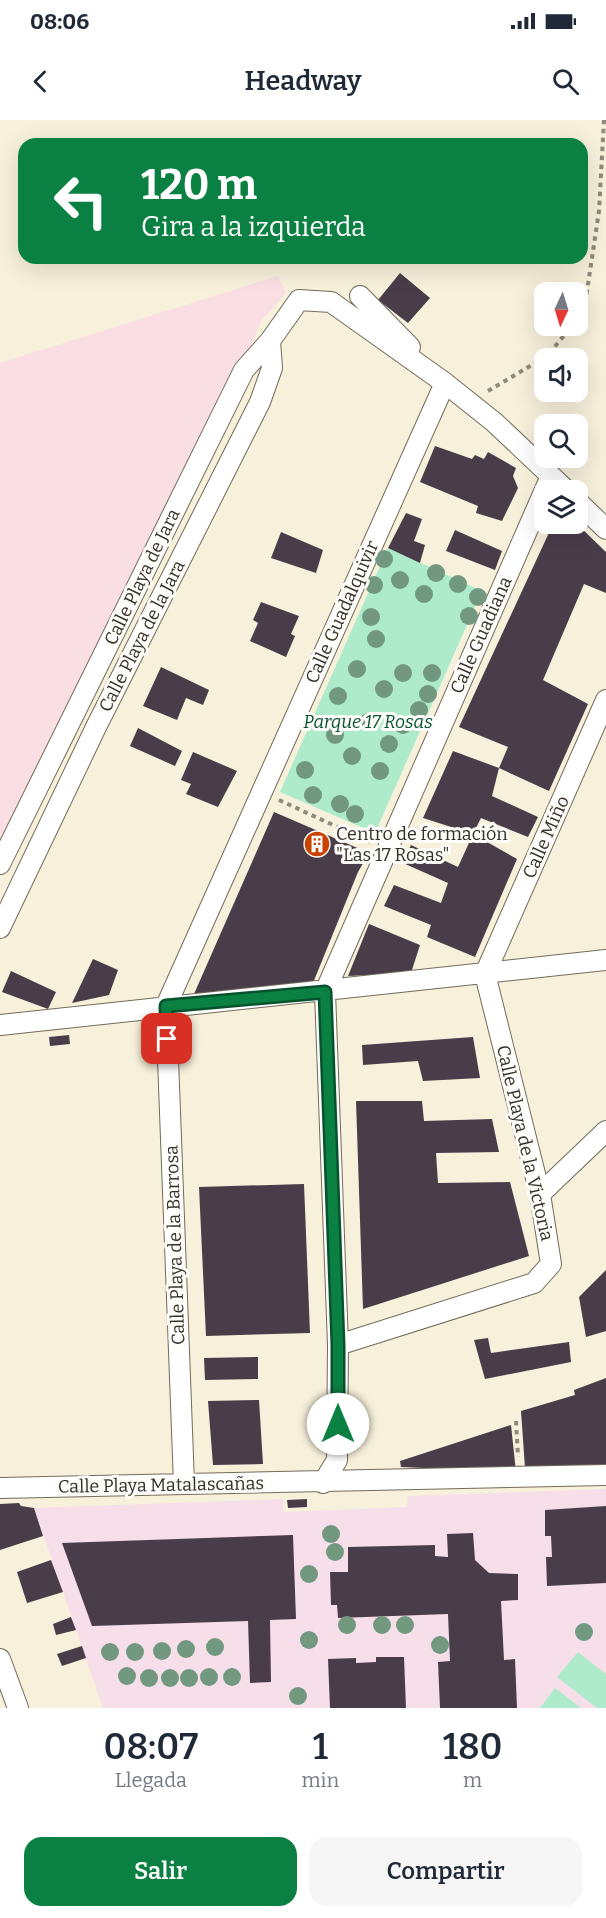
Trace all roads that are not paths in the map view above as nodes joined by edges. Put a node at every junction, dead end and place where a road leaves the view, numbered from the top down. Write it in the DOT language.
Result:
graph roads {
  1 [pos="360,296"];
  2 [pos="270,341"];
  3 [pos="445,383"];
  4 [pos="550,476"];
  5 [pos="555,480"];
  6 [pos="588,512"];
  7 [pos="606,530"];
  8 [pos="606,700"];
  9 [pos="0,864"];
  10 [pos="0,928"];
  11 [pos="606,960"];
  12 [pos="485,974"];
  13 [pos="325,992"];
  14 [pos="166,1006"];
  15 [pos="0,1025"];
  16 [pos="606,1131"];
  17 [pos="540,1194"];
  18 [pos="338,1345"];
  19 [pos="606,1475"];
  20 [pos="323,1483"];
  21 [pos="184,1484"];
  22 [pos="0,1488"];
  23 [pos="0,1659"];
  24 [pos="18,1708"];
  1 -- 3 [label="street"];
  2 -- 3 [label="street, Calle Playa de Jara"];
  2 -- 9 [label="street, Calle Playa de Jara"];
  2 -- 10 [label="street, Calle Playa de la Jara"];
  3 -- 4 [label="street"];
  3 -- 14 [label="street, Calle Guadalquivir"];
  4 -- 5 [label="street"];
  4 -- 13 [label="street, Calle Guadiana"];
  6 -- 7 [label="street"];
  8 -- 12 [label="street, Calle Miño"];
  11 -- 12 [label="street"];
  12 -- 13 [label="street"];
  12 -- 17 [label="street, Calle Playa de la Victoria"];
  13 -- 14 [label="street"];
  13 -- 18 [label="street"];
  14 -- 15 [label="street"];
  14 -- 21 [label="street, Calle Playa de la Barrosa"];
  16 -- 17 [label="street"];
  17 -- 18 [label="street, Calle Playa de la Victoria"];
  18 -- 20 [label="street"];
  19 -- 20 [label="street, Calle Playa Matalascañas"];
  20 -- 21 [label="street, Calle Playa Matalascañas"];
  21 -- 22 [label="street, Calle Playa Matalascañas"];
  23 -- 24 [label="street"];
}
